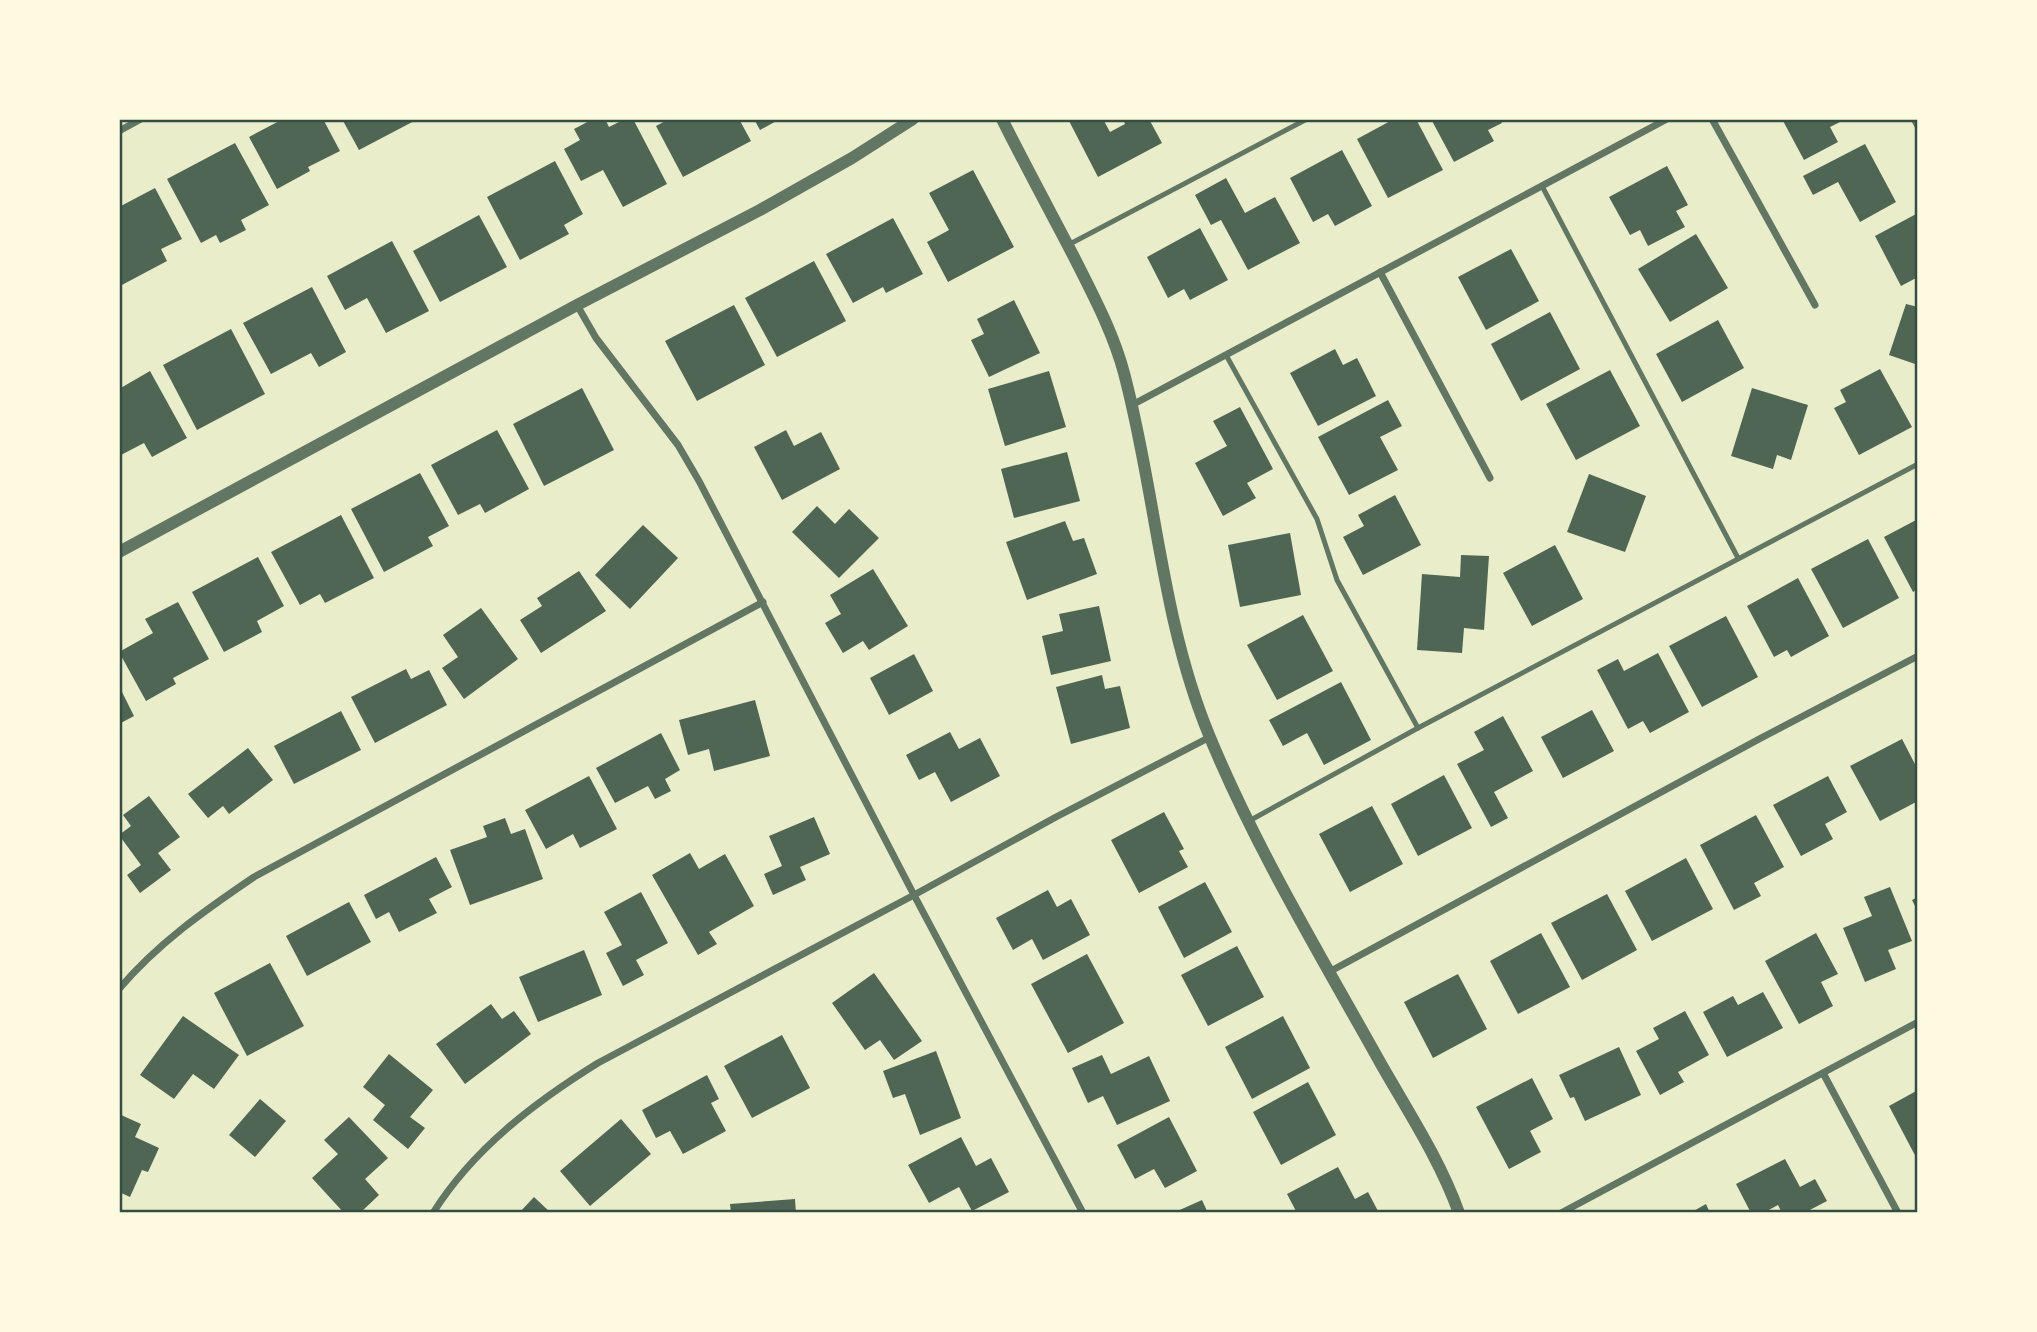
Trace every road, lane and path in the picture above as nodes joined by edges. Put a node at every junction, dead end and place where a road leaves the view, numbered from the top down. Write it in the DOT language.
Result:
graph roads {
  1 [pos="141,119"];
  2 [pos="913,119"];
  3 [pos="1002,119"];
  4 [pos="1307,119"];
  5 [pos="1667,119"];
  6 [pos="1712,119"];
  7 [pos="1913,119"];
  8 [pos="1918,128"];
  9 [pos="119,131"];
  10 [pos="1542,186"];
  11 [pos="1068,245"];
  12 [pos="1380,272"];
  13 [pos="577,305"];
  14 [pos="1815,305"];
  15 [pos="1226,355"];
  16 [pos="1132,405"];
  17 [pos="1918,464"];
  18 [pos="1490,478"];
  19 [pos="119,552"];
  20 [pos="1738,558"];
  21 [pos="763,602"];
  22 [pos="1918,656"];
  23 [pos="1418,728"];
  24 [pos="1210,737"];
  25 [pos="1249,821"];
  26 [pos="914,895"];
  27 [pos="1329,972"];
  28 [pos="119,989"];
  29 [pos="1918,1022"];
  30 [pos="1823,1073"];
  31 [pos="433,1213"];
  32 [pos="1083,1213"];
  33 [pos="1460,1213"];
  34 [pos="1561,1213"];
  35 [pos="1898,1213"];
  1 -- 9 [label="street"];
  2 -- 13 [label="street"];
  3 -- 11 [label="street"];
  4 -- 11 [label="lane"];
  5 -- 10 [label="street"];
  6 -- 14 [label="street"];
  7 -- 8 [label="lane"];
  10 -- 12 [label="street"];
  10 -- 20 [label="lane"];
  11 -- 16 [label="street"];
  12 -- 15 [label="street"];
  12 -- 18 [label="street"];
  13 -- 19 [label="street"];
  13 -- 21 [label="street"];
  15 -- 16 [label="street"];
  15 -- 23 [label="lane"];
  16 -- 24 [label="street"];
  17 -- 20 [label="lane"];
  20 -- 23 [label="lane"];
  21 -- 26 [label="street"];
  21 -- 28 [label="street"];
  22 -- 27 [label="street"];
  23 -- 25 [label="lane"];
  24 -- 25 [label="street"];
  24 -- 26 [label="street"];
  25 -- 27 [label="street"];
  26 -- 31 [label="street"];
  26 -- 32 [label="street"];
  27 -- 33 [label="street"];
  29 -- 30 [label="street"];
  30 -- 34 [label="street"];
  30 -- 35 [label="street"];
}
